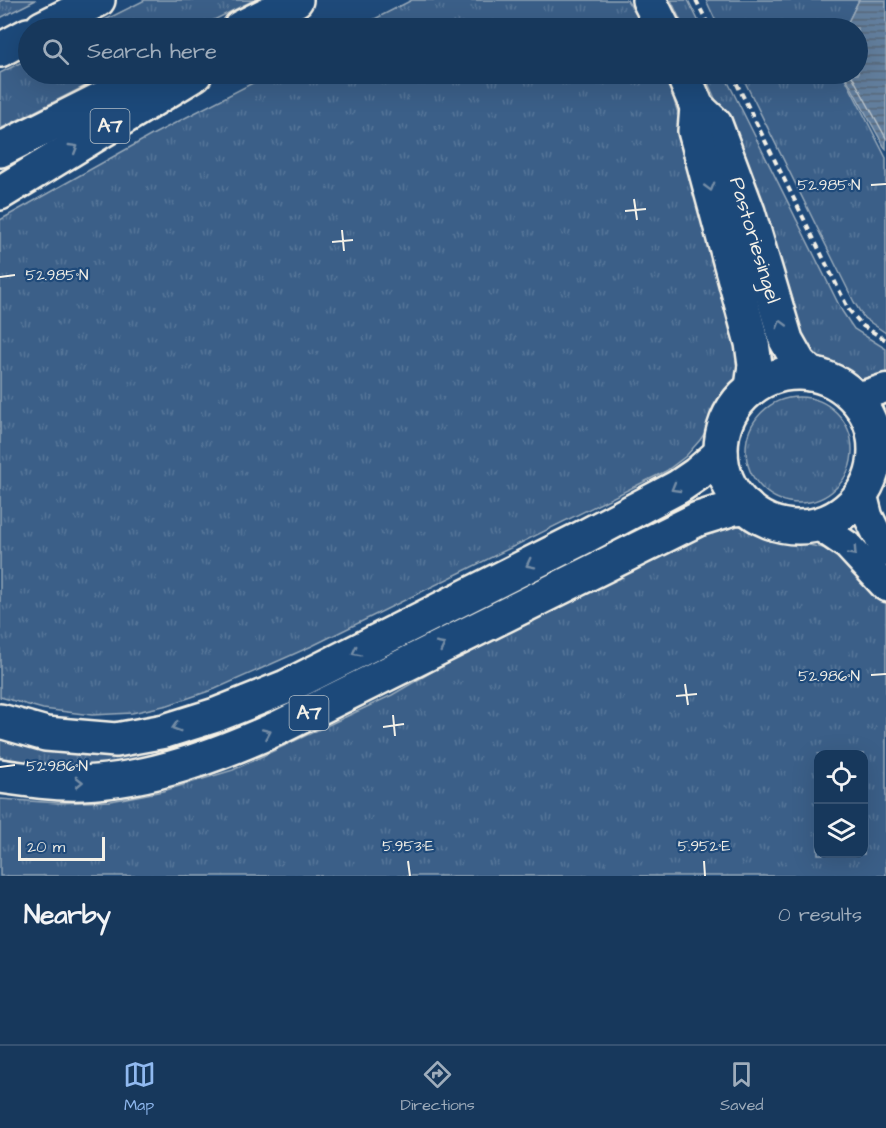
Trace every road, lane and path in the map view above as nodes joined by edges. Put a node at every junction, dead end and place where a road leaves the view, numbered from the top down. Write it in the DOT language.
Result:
graph roads {
  1 [pos="98,0"];
  2 [pos="296,0"];
  3 [pos="316,0"];
  4 [pos="649,0"];
  5 [pos="696,0"];
  6 [pos="62,18"];
  7 [pos="260,18"];
  8 [pos="286,18"];
  9 [pos="658,18"];
  10 [pos="705,18"];
  11 [pos="18,40"];
  12 [pos="0,50"];
  13 [pos="131,84"];
  14 [pos="179,84"];
  15 [pos="687,84"];
  16 [pos="737,84"];
  17 [pos="697,107"];
  18 [pos="0,150"];
  19 [pos="0,193"];
  20 [pos="886,340"];
  21 [pos="810,374"];
  22 [pos="752,388"];
  23 [pos="886,388"];
  24 [pos="853,396"];
  25 [pos="880,437"];
  26 [pos="721,453"];
  27 [pos="862,492"];
  28 [pos="747,507"];
  29 [pos="816,524"];
  30 [pos="886,552"];
  31 [pos="886,587"];
  32 [pos="0,721"];
  33 [pos="0,776"];
  1 -- 6 [label="main road"];
  2 -- 7 [label="main road"];
  3 -- 8 [label="main road"];
  4 -- 9 [label="main road"];
  5 -- 10 [label="path"];
  11 -- 12 [label="main road"];
  13 -- 18 [label="main road, A7"];
  19 -- 14 [label="main road, A7, one-way"];
  15 -- 17 [label="main road, Pastoriesingel"];
  16 -- 20 [label="path"];
  21 -- 17 [label="main road, Pastoriesingel, one-way"];
  17 -- 22 [label="main road, Pastoriesingel, one-way"];
  21 -- 22 [label="main road"];
  21 -- 24 [label="main road"];
  22 -- 26 [label="main road"];
  23 -- 24 [label="street"];
  24 -- 25 [label="main road"];
  25 -- 27 [label="main road"];
  26 -- 28 [label="main road"];
  26 -- 32 [label="main road, A7, one-way"];
  27 -- 29 [label="main road"];
  27 -- 30 [label="street"];
  28 -- 29 [label="main road"];
  33 -- 28 [label="main road, A7, one-way"];
  29 -- 31 [label="street, one-way"];
}
